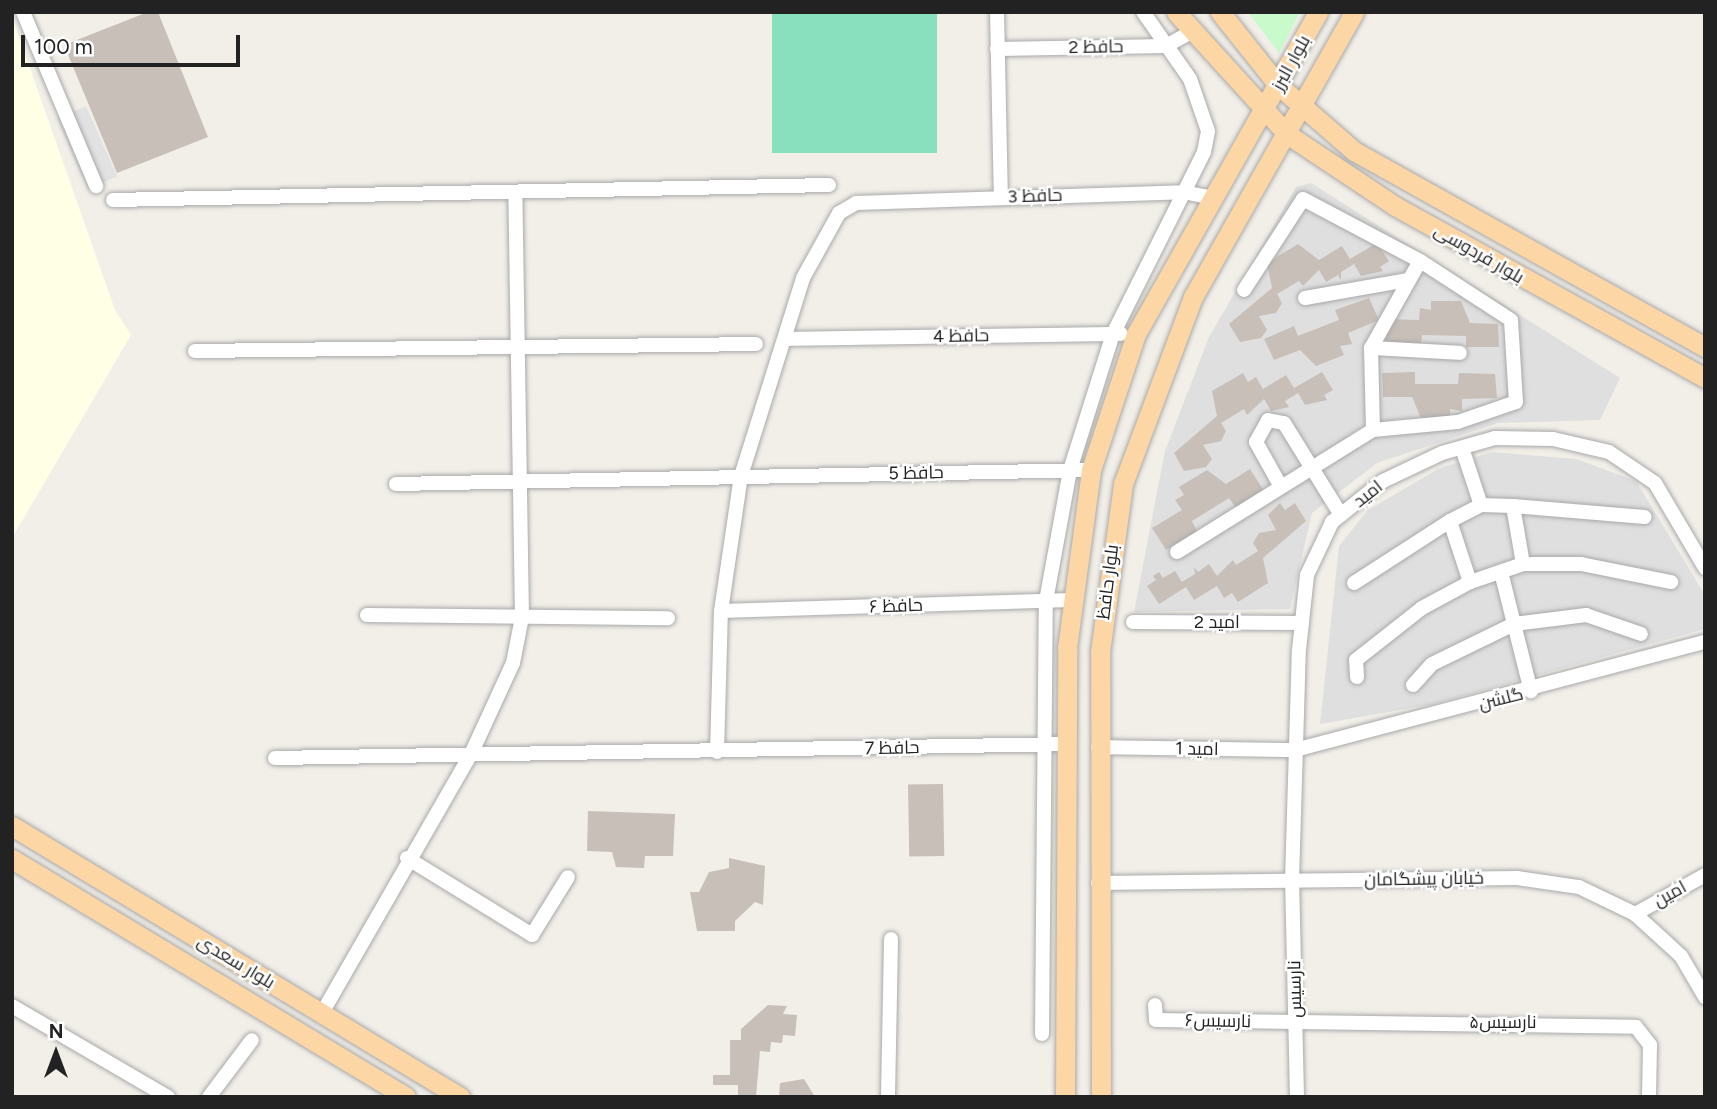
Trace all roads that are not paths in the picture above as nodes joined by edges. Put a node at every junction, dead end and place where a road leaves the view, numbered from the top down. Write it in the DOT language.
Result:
graph roads {
  1 [pos="23,12"];
  2 [pos="997,12"];
  3 [pos="1143,12"];
  4 [pos="1177,12"];
  5 [pos="1220,12"];
  6 [pos="1318,12"];
  7 [pos="1354,12"];
  8 [pos="1192,32"];
  9 [pos="1166,46"];
  10 [pos="997,50"];
  11 [pos="1278,85"];
  12 [pos="1301,110"];
  13 [pos="1264,113"];
  14 [pos="1287,134"];
  15 [pos="829,185"];
  16 [pos="96,186"];
  17 [pos="515,192"];
  18 [pos="1184,192"];
  19 [pos="1001,197"];
  20 [pos="1214,198"];
  21 [pos="113,200"];
  22 [pos="1420,261"];
  23 [pos="1408,280"];
  24 [pos="1244,290"];
  25 [pos="1305,298"];
  26 [pos="1113,334"];
  27 [pos="1136,334"];
  28 [pos="787,339"];
  29 [pos="756,344"];
  30 [pos="515,347"];
  31 [pos="1705,347"];
  32 [pos="1371,348"];
  33 [pos="195,351"];
  34 [pos="1460,353"];
  35 [pos="1705,378"];
  36 [pos="1373,430"];
  37 [pos="1462,447"];
  38 [pos="1308,465"];
  39 [pos="1070,470"];
  40 [pos="1091,470"];
  41 [pos="741,476"];
  42 [pos="521,482"];
  43 [pos="396,484"];
  44 [pos="1280,485"];
  45 [pos="1480,505"];
  46 [pos="1513,506"];
  47 [pos="1341,515"];
  48 [pos="1645,517"];
  49 [pos="1450,521"];
  50 [pos="1177,552"];
  51 [pos="1523,564"];
  52 [pos="1705,568"];
  53 [pos="1501,572"];
  54 [pos="1470,582"];
  55 [pos="1671,582"];
  56 [pos="1354,583"];
  57 [pos="1071,600"];
  58 [pos="1046,601"];
  59 [pos="721,611"];
  60 [pos="367,615"];
  61 [pos="522,617"];
  62 [pos="667,618"];
  63 [pos="1132,622"];
  64 [pos="1302,623"];
  65 [pos="1514,624"];
  66 [pos="1641,634"];
  67 [pos="1705,642"];
  68 [pos="1357,677"];
  69 [pos="1413,685"];
  70 [pos="1531,691"];
  71 [pos="1042,744"];
  72 [pos="1067,744"];
  73 [pos="1098,747"];
  74 [pos="1295,750"];
  75 [pos="472,752"];
  76 [pos="718,752"];
  77 [pos="275,758"];
  78 [pos="12,826"];
  79 [pos="407,858"];
  80 [pos="12,859"];
  81 [pos="1705,875"];
  82 [pos="568,877"];
  83 [pos="1292,881"];
  84 [pos="1098,883"];
  85 [pos="1042,886"];
  86 [pos="1067,888"];
  87 [pos="1634,914"];
  88 [pos="891,939"];
  89 [pos="1065,982"];
  90 [pos="1100,983"];
  91 [pos="1705,997"];
  92 [pos="1155,1005"];
  93 [pos="12,1006"];
  94 [pos="321,1013"];
  95 [pos="1065,1020"];
  96 [pos="1295,1023"];
  97 [pos="1099,1024"];
  98 [pos="1042,1034"];
  99 [pos="307,1037"];
  100 [pos="252,1040"];
  101 [pos="168,1097"];
  102 [pos="209,1097"];
  103 [pos="406,1097"];
  104 [pos="460,1097"];
  105 [pos="888,1097"];
  106 [pos="1065,1097"];
  107 [pos="1101,1097"];
  108 [pos="1297,1097"];
  109 [pos="1649,1097"];
  1 -- 16 [label="street"];
  2 -- 10 [label="street"];
  3 -- 9 [label="street"];
  4 -- 8 [label="main road, بلوار فردوسی"];
  5 -- 11 [label="main road, بلوار فردوسی"];
  6 -- 11 [label="main road, بلوار البرز"];
  7 -- 12 [label="main road, بلوار البرز"];
  8 -- 9 [label="street, حافظ 2"];
  8 -- 13 [label="main road, بلوار فردوسی"];
  9 -- 10 [label="street, حافظ 2"];
  9 -- 18 [label="street"];
  10 -- 19 [label="street"];
  11 -- 12 [label="main road, بلوار فردوسی"];
  11 -- 13 [label="main road, بلوار البرز"];
  12 -- 14 [label="main road, بلوار حافظ"];
  12 -- 31 [label="main road, بلوار فردوسی"];
  13 -- 14 [label="main road, بلوار فردوسی"];
  13 -- 20 [label="main road, بلوار حافظ"];
  14 -- 35 [label="main road, بلوار فردوسی"];
  14 -- 73 [label="main road, بلوار حافظ"];
  15 -- 17 [label="street"];
  17 -- 21 [label="street"];
  17 -- 30 [label="street"];
  18 -- 19 [label="street, حافظ 3"];
  18 -- 20 [label="street, حافظ 3"];
  18 -- 26 [label="street"];
  19 -- 28 [label="street, حافظ 3"];
  20 -- 27 [label="main road, بلوار حافظ"];
  22 -- 23 [label="street"];
  22 -- 24 [label="street"];
  22 -- 36 [label="street"];
  23 -- 25 [label="street"];
  23 -- 32 [label="street"];
  26 -- 27 [label="street, حافظ 4"];
  26 -- 28 [label="street, حافظ 4"];
  26 -- 39 [label="street"];
  27 -- 40 [label="main road, بلوار حافظ"];
  28 -- 41 [label="street"];
  29 -- 30 [label="street"];
  30 -- 33 [label="street"];
  30 -- 42 [label="street"];
  32 -- 34 [label="street"];
  32 -- 36 [label="street"];
  36 -- 38 [label="street"];
  37 -- 45 [label="street"];
  37 -- 47 [label="street, امید"];
  37 -- 52 [label="street, امید"];
  38 -- 44 [label="street"];
  38 -- 44 [label="street"];
  38 -- 47 [label="street"];
  39 -- 40 [label="street, حافظ 5"];
  39 -- 41 [label="street, حافظ 5"];
  39 -- 58 [label="street"];
  40 -- 57 [label="main road, بلوار حافظ"];
  41 -- 42 [label="street, حافظ 5"];
  41 -- 59 [label="street"];
  42 -- 43 [label="street, حافظ 5"];
  42 -- 61 [label="street"];
  44 -- 50 [label="street"];
  45 -- 46 [label="street"];
  45 -- 49 [label="street"];
  46 -- 48 [label="street"];
  46 -- 51 [label="street"];
  47 -- 64 [label="street, امید"];
  49 -- 54 [label="street"];
  49 -- 56 [label="street"];
  51 -- 53 [label="street"];
  51 -- 55 [label="street"];
  53 -- 54 [label="street"];
  53 -- 65 [label="street"];
  54 -- 68 [label="street"];
  57 -- 58 [label="street, حافظ ۶"];
  57 -- 72 [label="main road, بلوار حافظ"];
  58 -- 59 [label="street, حافظ ۶"];
  58 -- 71 [label="street"];
  59 -- 76 [label="street"];
  60 -- 61 [label="street"];
  61 -- 62 [label="street"];
  61 -- 75 [label="street"];
  63 -- 64 [label="street, امید 2"];
  64 -- 74 [label="street, امید"];
  65 -- 66 [label="street"];
  65 -- 69 [label="street"];
  65 -- 70 [label="street"];
  67 -- 70 [label="street, گلشن"];
  70 -- 74 [label="street, گلشن"];
  71 -- 72 [label="street, حافظ 7"];
  71 -- 76 [label="street, حافظ 7"];
  71 -- 85 [label="street"];
  72 -- 86 [label="main road, بلوار حافظ"];
  73 -- 74 [label="street, امید 1"];
  73 -- 84 [label="main road, بلوار حافظ"];
  74 -- 83 [label="street, امید"];
  75 -- 76 [label="street, حافظ 7"];
  75 -- 77 [label="street, حافظ 7"];
  75 -- 79 [label="street"];
  78 -- 94 [label="main road, بلوار سعدی"];
  79 -- 82 [label="street"];
  79 -- 94 [label="street"];
  80 -- 99 [label="main road, بلوار سعدی"];
  81 -- 87 [label="street, امین"];
  83 -- 84 [label="street, خیابان پیشگامان"];
  83 -- 87 [label="street, خیابان پیشگامان"];
  83 -- 96 [label="street, نارسیس"];
  84 -- 90 [label="main road, بلوار حافظ"];
  85 -- 86 [label="street"];
  85 -- 98 [label="street"];
  86 -- 89 [label="main road, بلوار حافظ"];
  87 -- 91 [label="street, خیابان پیشگامان"];
  88 -- 105 [label="street"];
  89 -- 90 [label="main road"];
  89 -- 95 [label="main road, بلوار حافظ"];
  90 -- 97 [label="main road, بلوار حافظ"];
  92 -- 96 [label="street, نارسیس۶"];
  93 -- 101 [label="street"];
  94 -- 99 [label="main road"];
  94 -- 104 [label="main road, بلوار سعدی"];
  95 -- 97 [label="main road"];
  95 -- 106 [label="main road, بلوار حافظ"];
  96 -- 108 [label="street, نارسیس"];
  96 -- 109 [label="street, نارسیس۵"];
  97 -- 107 [label="main road, بلوار حافظ"];
  99 -- 103 [label="main road, بلوار سعدی"];
  100 -- 102 [label="street"];
}
